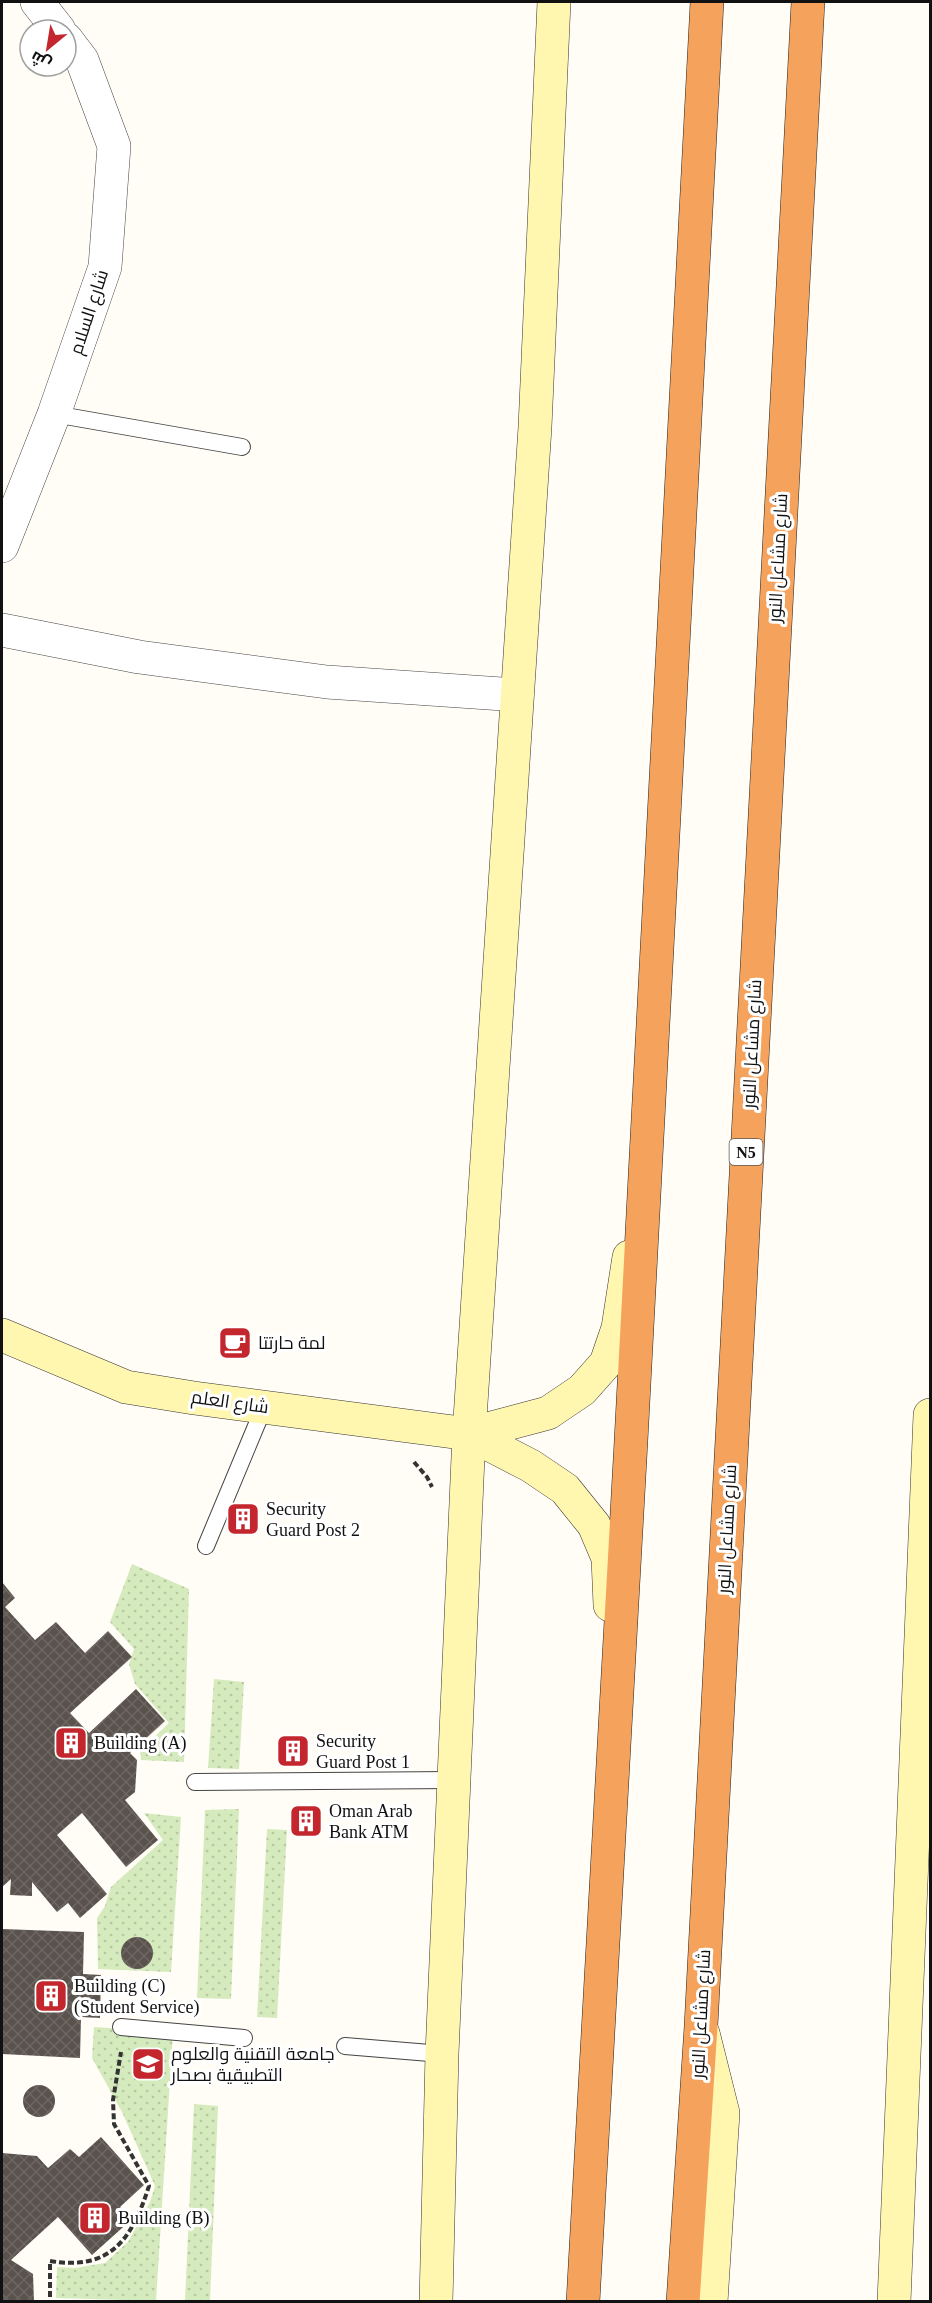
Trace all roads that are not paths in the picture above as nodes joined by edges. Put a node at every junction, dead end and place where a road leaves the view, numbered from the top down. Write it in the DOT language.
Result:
graph roads {
  1 [pos="37,2"];
  2 [pos="554,2"];
  3 [pos="707,2"];
  4 [pos="808,2"];
  5 [pos="50,18"];
  6 [pos="78,55"];
  7 [pos="54,414"];
  8 [pos="242,447"];
  9 [pos="2,546"];
  10 [pos="2,630"];
  11 [pos="517,695"];
  12 [pos="647,1141"];
  13 [pos="2,1335"];
  14 [pos="264,1407"];
  15 [pos="930,1415"];
  16 [pos="469,1434"];
  17 [pos="929,1507"];
  18 [pos="206,1545"];
  19 [pos="615,1727"];
  20 [pos="453,1780"];
  21 [pos="195,1782"];
  22 [pos="701,2026"];
  23 [pos="123,2028"];
  24 [pos="244,2038"];
  25 [pos="345,2046"];
  26 [pos="442,2054"];
  27 [pos="441,2103"];
  28 [pos="416,2301"];
  29 [pos="436,2301"];
  30 [pos="583,2301"];
  31 [pos="683,2301"];
  32 [pos="711,2301"];
  33 [pos="894,2301"];
  1 -- 5 [label="street"];
  2 -- 11 [label="street"];
  3 -- 12 [label="highway"];
  4 -- 22 [label="highway, شارع مشاعل النور / N5"];
  6 -- 7 [label="street, شارع السلام"];
  7 -- 8 [label="lane"];
  7 -- 9 [label="street, شارع السلام"];
  10 -- 11 [label="street"];
  11 -- 16 [label="street"];
  12 -- 16 [label="street"];
  12 -- 19 [label="highway"];
  13 -- 14 [label="street, شارع العلم"];
  14 -- 16 [label="street, شارع العلم"];
  14 -- 18 [label="lane"];
  15 -- 17 [label="street"];
  16 -- 19 [label="street"];
  16 -- 20 [label="street"];
  17 -- 33 [label="street"];
  19 -- 30 [label="highway"];
  20 -- 21 [label="lane"];
  20 -- 26 [label="street"];
  22 -- 31 [label="highway, شارع مشاعل النور / N5"];
  22 -- 32 [label="street"];
  23 -- 24 [label="lane"];
  25 -- 26 [label="lane"];
  26 -- 27 [label="street"];
  27 -- 28 [label="street"];
  27 -- 29 [label="street"];
}
